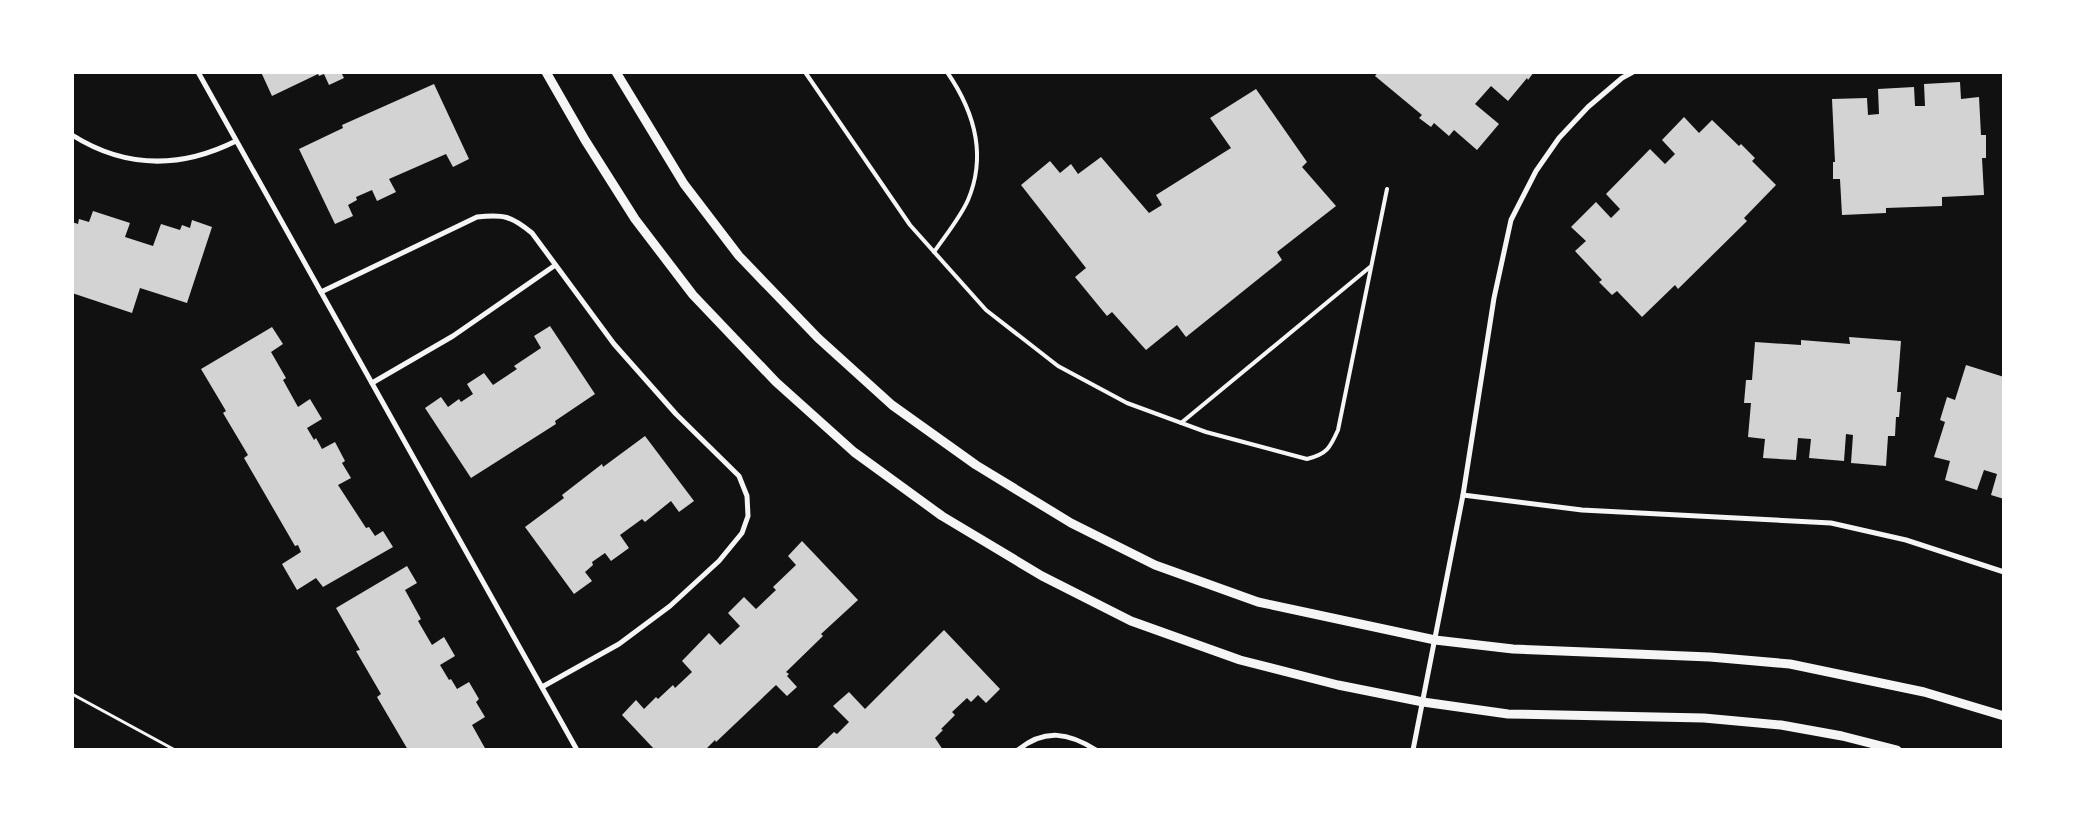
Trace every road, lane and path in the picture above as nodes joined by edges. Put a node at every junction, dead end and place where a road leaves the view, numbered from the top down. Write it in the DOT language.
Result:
graph roads {
  1 [pos="198,72"];
  2 [pos="546,72"];
  3 [pos="616,72"];
  4 [pos="804,72"];
  5 [pos="948,72"];
  6 [pos="1632,72"];
  7 [pos="72,136"];
  8 [pos="236,141"];
  9 [pos="1387,189"];
  10 [pos="934,252"];
  11 [pos="554,266"];
  12 [pos="1371,267"];
  13 [pos="321,292"];
  14 [pos="372,382"];
  15 [pos="1181,423"];
  16 [pos="1463,495"];
  17 [pos="2004,572"];
  18 [pos="1435,640"];
  19 [pos="542,687"];
  20 [pos="72,694"];
  21 [pos="1423,702"];
  22 [pos="2004,716"];
  23 [pos="175,750"];
  24 [pos="576,750"];
  25 [pos="1018,750"];
  26 [pos="1096,750"];
  27 [pos="1413,750"];
  28 [pos="1897,750"];
  1 -- 8 [label="street"];
  2 -- 21 [label="street"];
  3 -- 18 [label="street"];
  4 -- 10 [label="lane"];
  5 -- 10 [label="lane"];
  6 -- 16 [label="street"];
  7 -- 8 [label="street"];
  8 -- 13 [label="street"];
  9 -- 12 [label="lane"];
  10 -- 15 [label="lane"];
  11 -- 13 [label="street"];
  11 -- 14 [label="street"];
  11 -- 19 [label="street"];
  12 -- 15 [label="lane"];
  12 -- 15 [label="lane"];
  13 -- 14 [label="street"];
  14 -- 19 [label="street"];
  16 -- 17 [label="street"];
  16 -- 18 [label="street"];
  18 -- 21 [label="street"];
  18 -- 22 [label="street"];
  19 -- 24 [label="street"];
  20 -- 23 [label="path"];
  21 -- 27 [label="street"];
  21 -- 28 [label="street"];
  25 -- 26 [label="street"];
}
